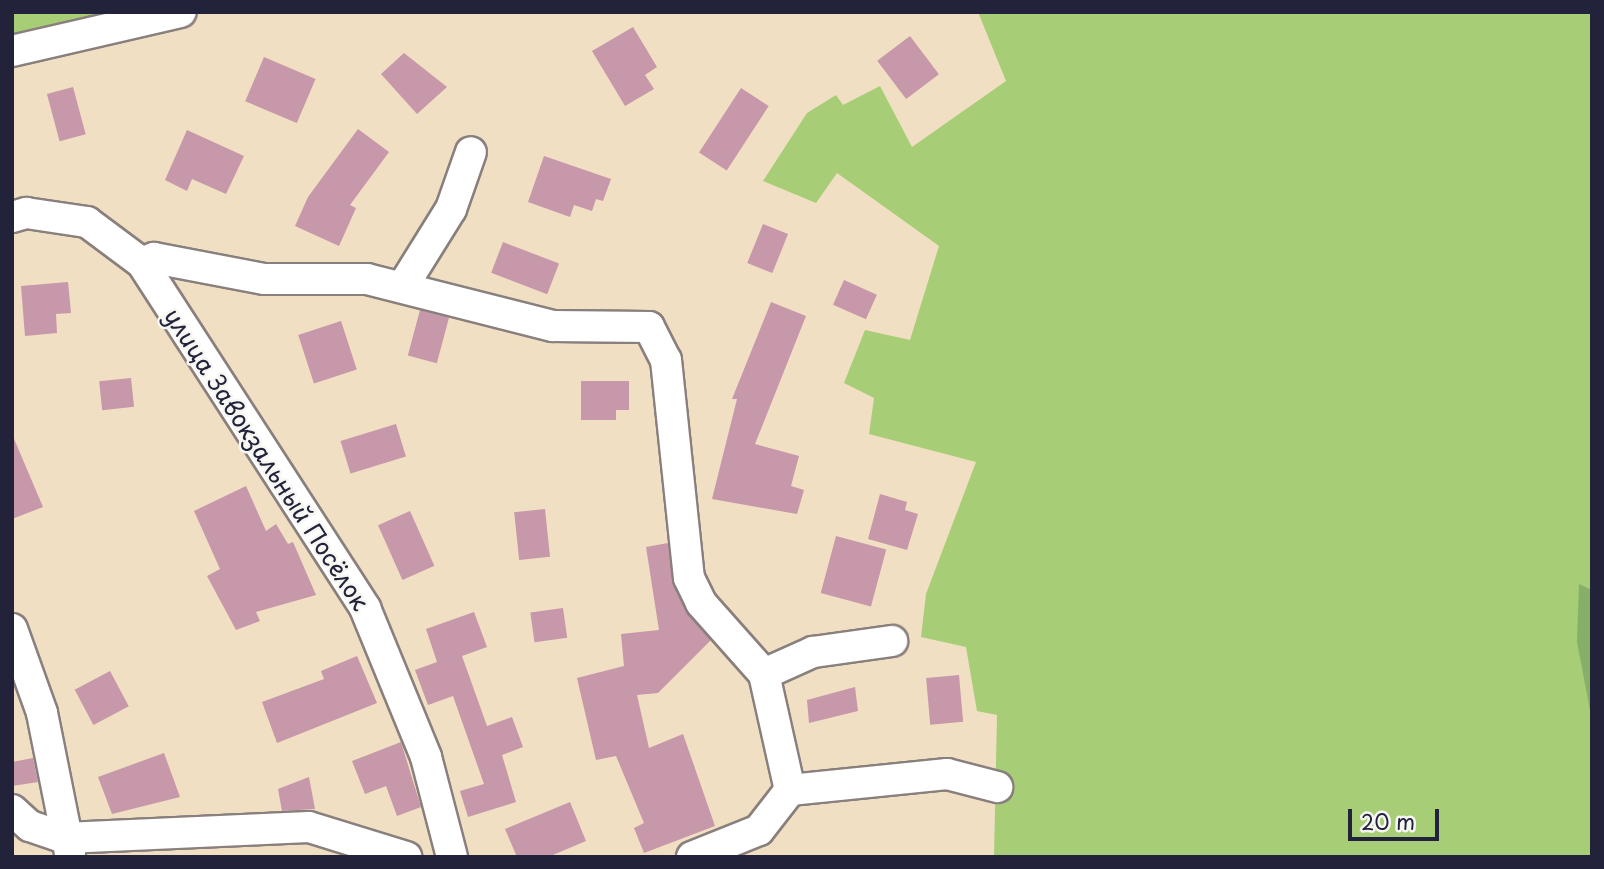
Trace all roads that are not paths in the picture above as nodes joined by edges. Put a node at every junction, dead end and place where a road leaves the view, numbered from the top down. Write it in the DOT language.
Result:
graph roads {
  1 [pos="181,12"];
  2 [pos="12,51"];
  3 [pos="471,152"];
  4 [pos="12,217"];
  5 [pos="142,263"];
  6 [pos="403,286"];
  7 [pos="12,629"];
  8 [pos="892,641"];
  9 [pos="764,674"];
  10 [pos="997,787"];
  11 [pos="790,790"];
  12 [pos="12,810"];
  13 [pos="68,848"];
  14 [pos="406,857"];
  15 [pos="452,857"];
  16 [pos="692,857"];
  1 -- 2 [label="street"];
  3 -- 6 [label="street"];
  4 -- 5 [label="street, улица Завокзальный Посёлок"];
  5 -- 6 [label="street"];
  5 -- 15 [label="street, улица Завокзальный Посёлок"];
  6 -- 9 [label="street"];
  7 -- 13 [label="street"];
  8 -- 9 [label="street"];
  9 -- 11 [label="street"];
  10 -- 11 [label="street"];
  11 -- 16 [label="street"];
  12 -- 13 [label="street"];
  13 -- 14 [label="street"];
}
